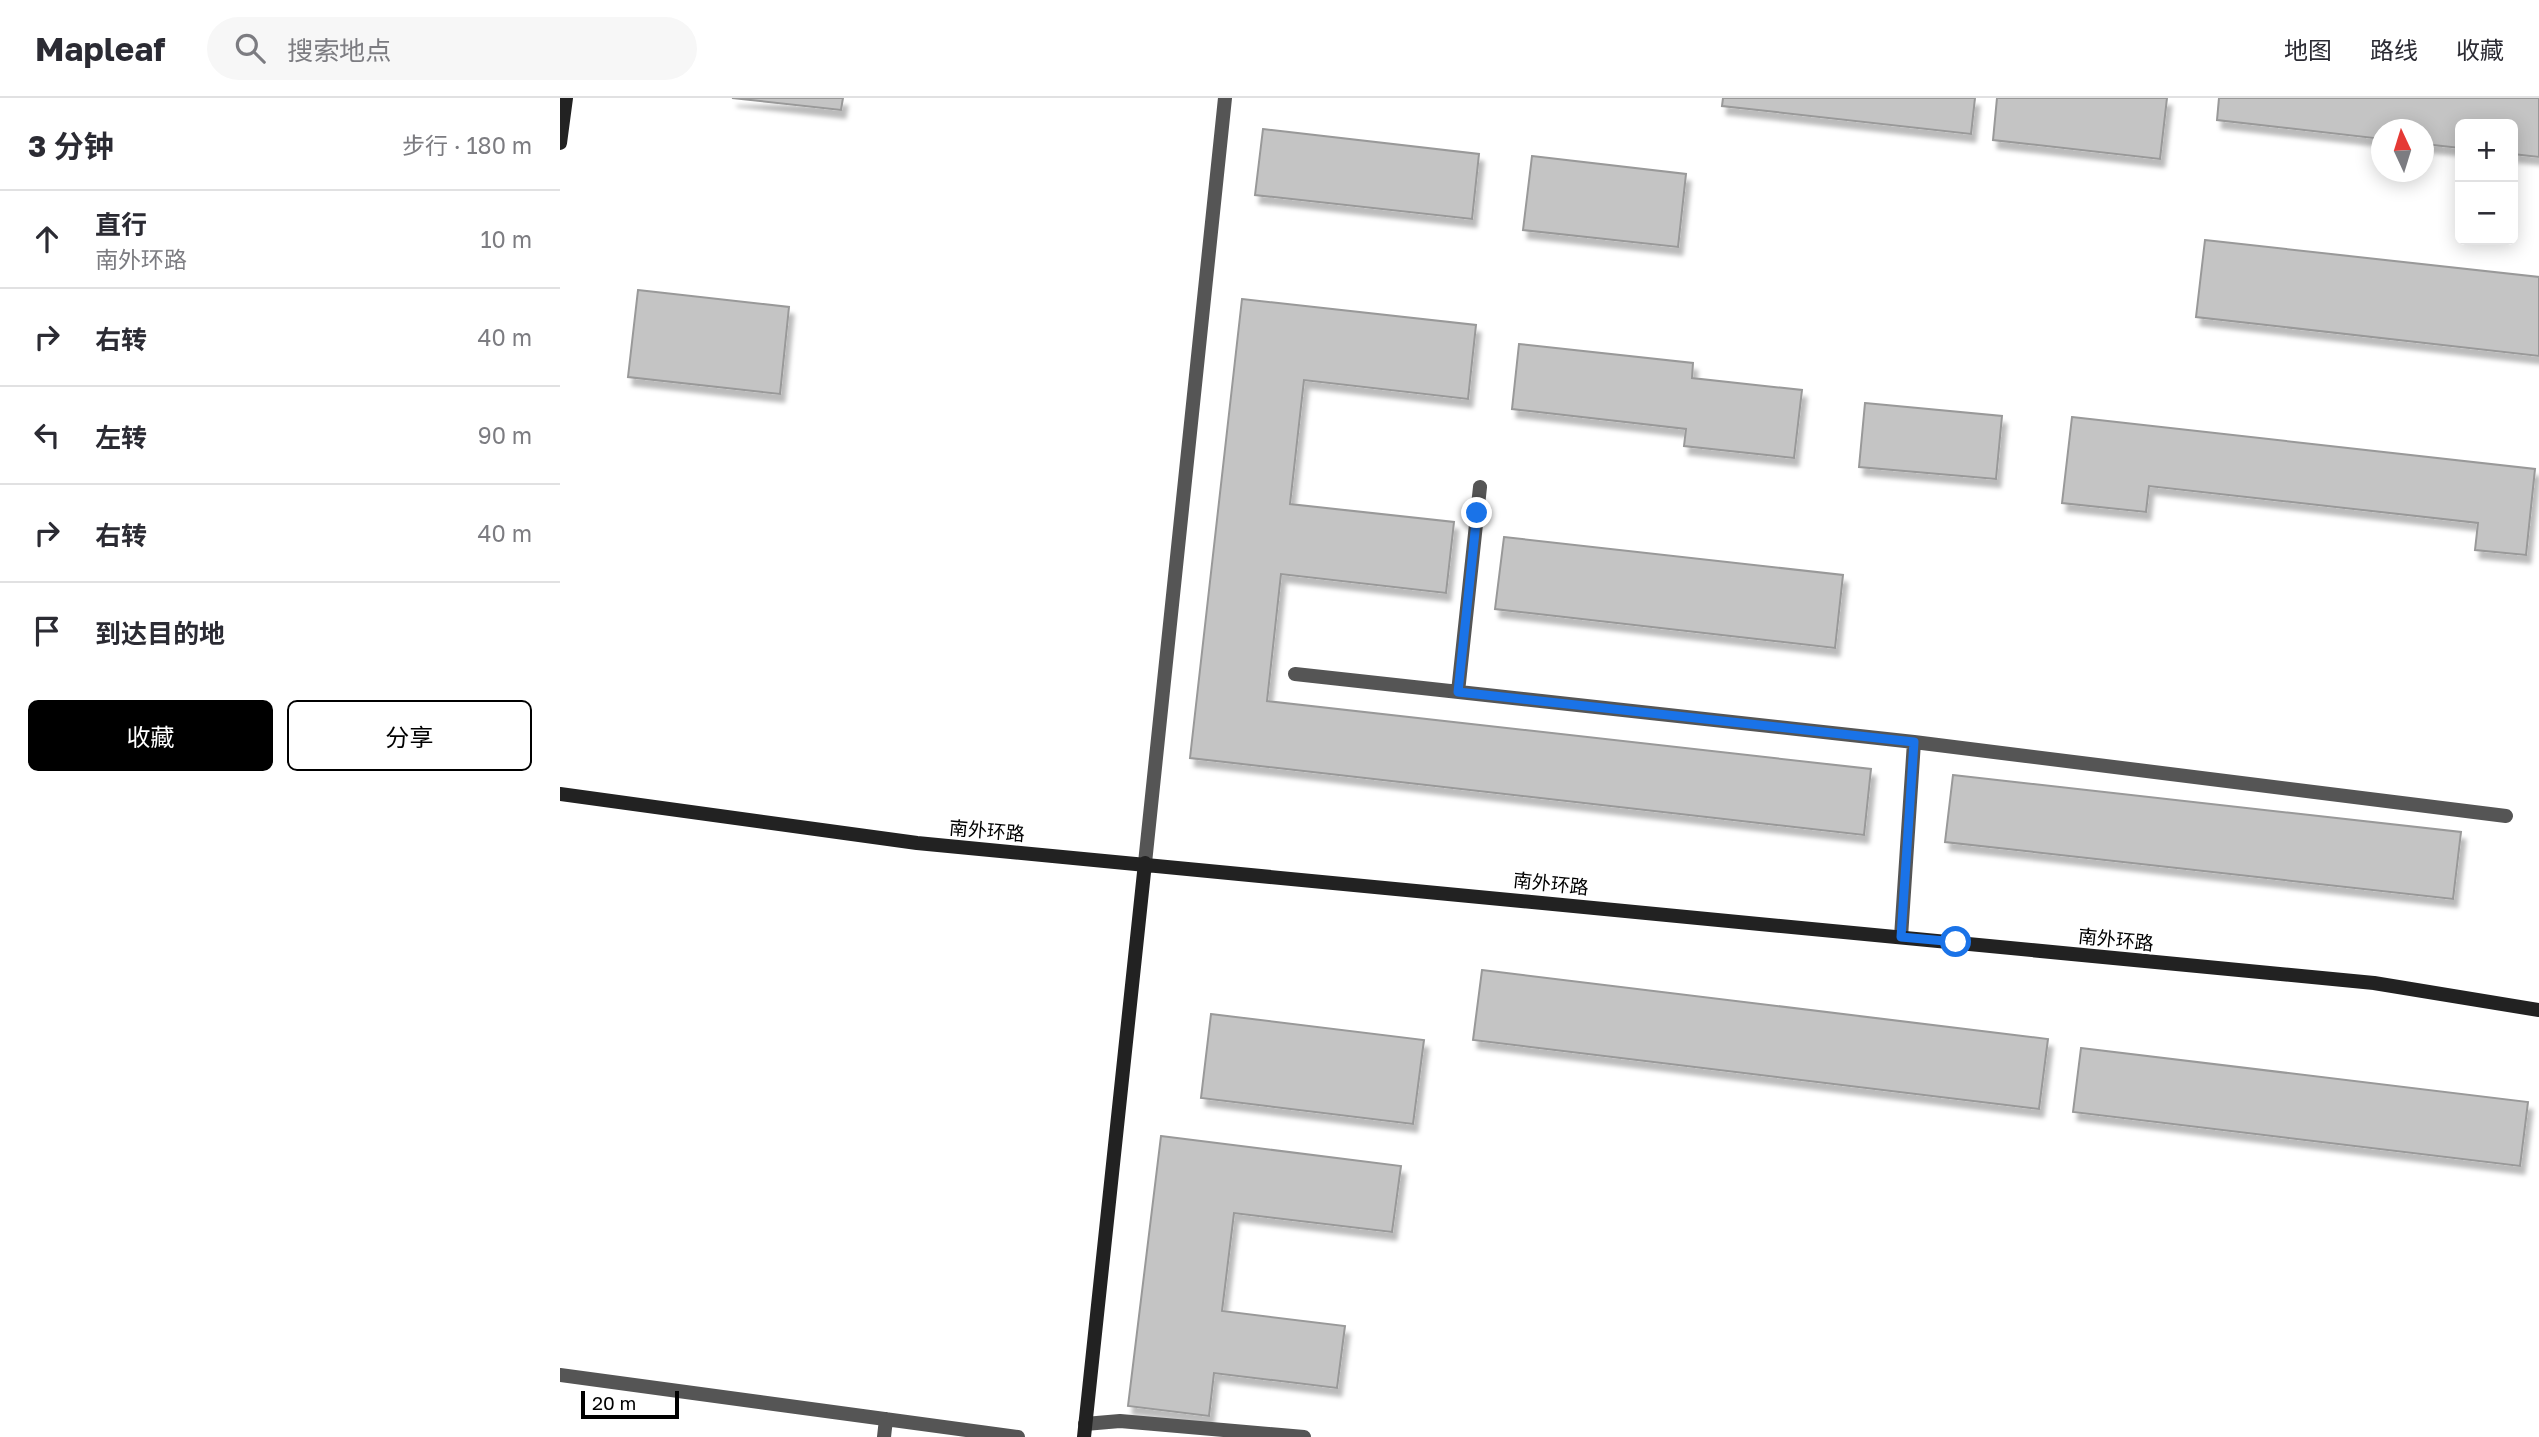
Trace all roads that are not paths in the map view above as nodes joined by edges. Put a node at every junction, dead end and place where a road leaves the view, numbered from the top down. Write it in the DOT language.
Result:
graph roads {
  1 [pos="566,98"];
  2 [pos="1225,98"];
  3 [pos="560,143"];
  4 [pos="1480,487"];
  5 [pos="1295,674"];
  6 [pos="1458,692"];
  7 [pos="1914,742"];
  8 [pos="560,794"];
  9 [pos="2506,816"];
  10 [pos="1145,863"];
  11 [pos="1901,937"];
  12 [pos="2539,1010"];
  13 [pos="560,1375"];
  14 [pos="886,1419"];
  15 [pos="1085,1430"];
  16 [pos="884,1437"];
  17 [pos="1018,1437"];
  18 [pos="1304,1437"];
  1 -- 3 [label="street"];
  2 -- 10 [label="street"];
  4 -- 6 [label="street"];
  5 -- 6 [label="street"];
  6 -- 7 [label="street"];
  7 -- 9 [label="street"];
  7 -- 11 [label="street"];
  8 -- 10 [label="street, 南外环路"];
  10 -- 11 [label="street, 南外环路"];
  10 -- 15 [label="street"];
  11 -- 12 [label="street, 南外环路"];
  13 -- 14 [label="street"];
  14 -- 16 [label="street"];
  14 -- 17 [label="street"];
  15 -- 18 [label="street"];
}
